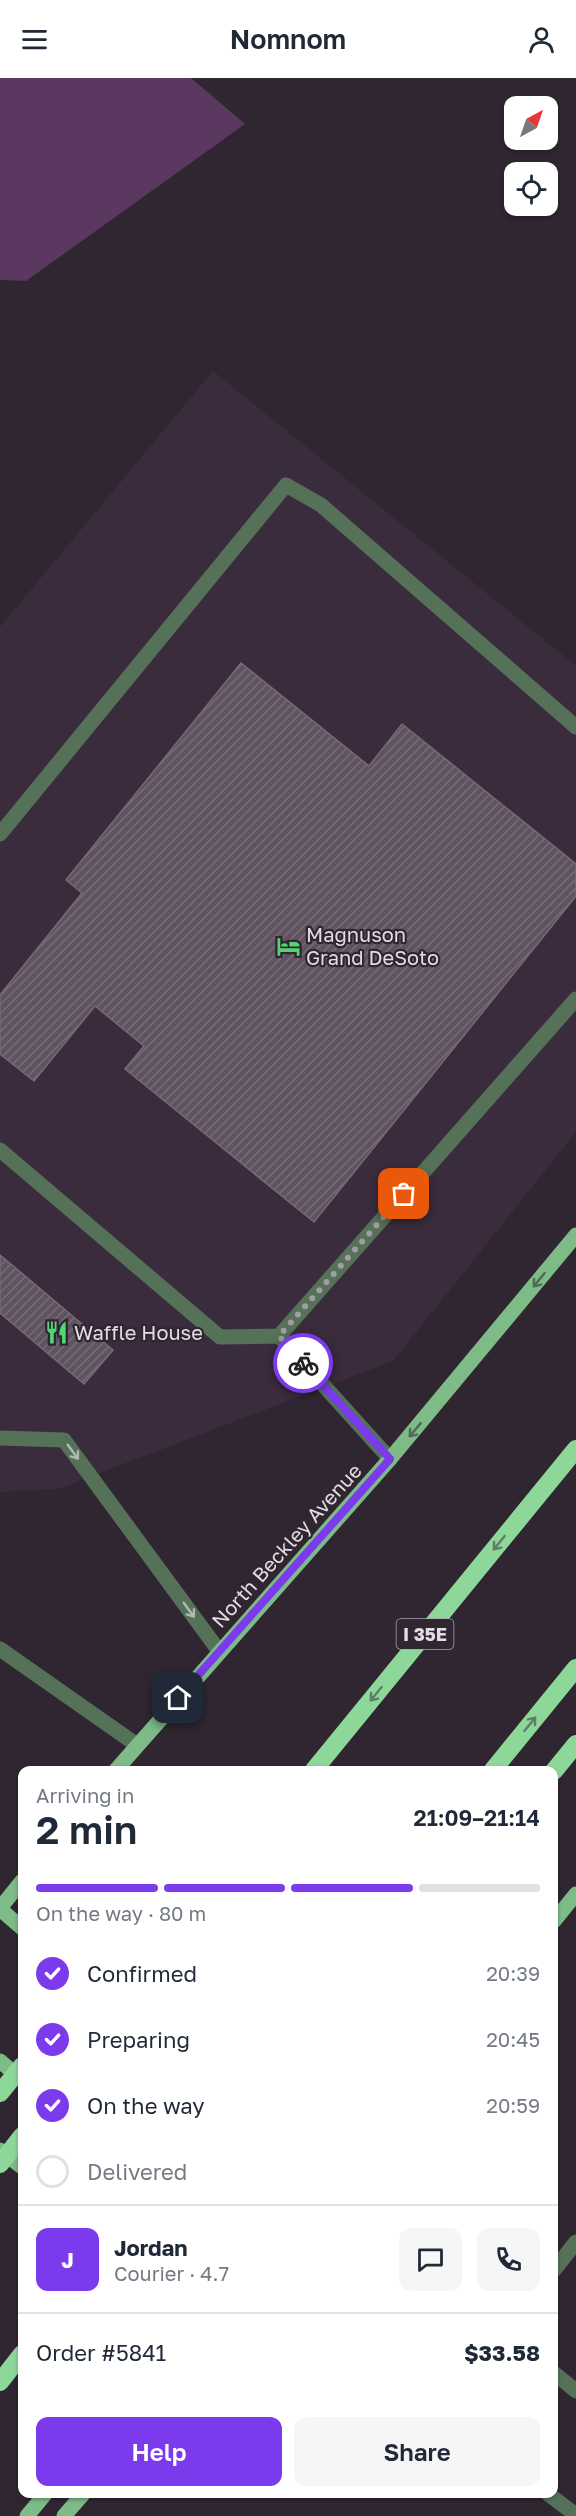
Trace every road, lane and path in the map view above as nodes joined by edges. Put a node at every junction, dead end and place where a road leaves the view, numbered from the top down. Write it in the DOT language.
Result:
graph roads {
  1 [pos="576,728"];
  2 [pos="0,834"];
  3 [pos="576,999"];
  4 [pos="0,1150"];
  5 [pos="576,1235"];
  6 [pos="279,1336"];
  7 [pos="0,1438"];
  8 [pos="576,1440"];
  9 [pos="576,1449"];
  10 [pos="390,1459"];
  11 [pos="536,1497"];
  12 [pos="0,1649"];
  13 [pos="219,1651"];
  14 [pos="576,1668"];
  15 [pos="137,1744"];
  16 [pos="576,1744"];
  17 [pos="119,1766"];
  18 [pos="129,1766"];
  19 [pos="317,1766"];
  20 [pos="497,1766"];
  21 [pos="558,1766"];
  22 [pos="18,1886"];
  23 [pos="576,1894"];
  24 [pos="0,1908"];
  25 [pos="558,1916"];
  26 [pos="18,1924"];
  27 [pos="0,2061"];
  28 [pos="18,2071"];
  29 [pos="18,2077"];
  30 [pos="0,2093"];
  31 [pos="18,2141"];
  32 [pos="0,2150"];
  33 [pos="0,2164"];
  34 [pos="18,2165"];
  35 [pos="576,2242"];
  36 [pos="558,2265"];
  37 [pos="18,2359"];
  38 [pos="558,2376"];
  39 [pos="0,2382"];
  40 [pos="576,2391"];
  41 [pos="42,2498"];
  42 [pos="80,2498"];
  43 [pos="554,2498"];
  44 [pos="576,2515"];
  45 [pos="27,2516"];
  46 [pos="64,2516"];
  1 -- 2 [label="street"];
  3 -- 6 [label="street"];
  4 -- 6 [label="street"];
  5 -- 10 [label="main road, North Beckley Avenue, one-way"];
  6 -- 10 [label="street"];
  7 -- 13 [label="street, one-way"];
  8 -- 11 [label="highway"];
  9 -- 11 [label="highway, I 35E"];
  10 -- 13 [label="main road, North Beckley Avenue"];
  11 -- 19 [label="highway, I 35E, one-way"];
  12 -- 15 [label="street"];
  13 -- 15 [label="main road, North Beckley Avenue"];
  20 -- 14 [label="highway, one-way"];
  15 -- 17 [label="main road, North Beckley Avenue"];
  15 -- 18 [label="main road"];
  16 -- 21 [label="highway"];
  22 -- 24 [label="main road"];
  23 -- 25 [label="main road"];
  24 -- 26 [label="main road"];
  27 -- 29 [label="main road"];
  28 -- 30 [label="highway, bridge"];
  31 -- 33 [label="highway, bridge"];
  32 -- 34 [label="main road"];
  35 -- 36 [label="street"];
  37 -- 39 [label="highway"];
  38 -- 40 [label="street"];
  41 -- 45 [label="main road"];
  42 -- 46 [label="main road"];
  43 -- 44 [label="street"];
}
